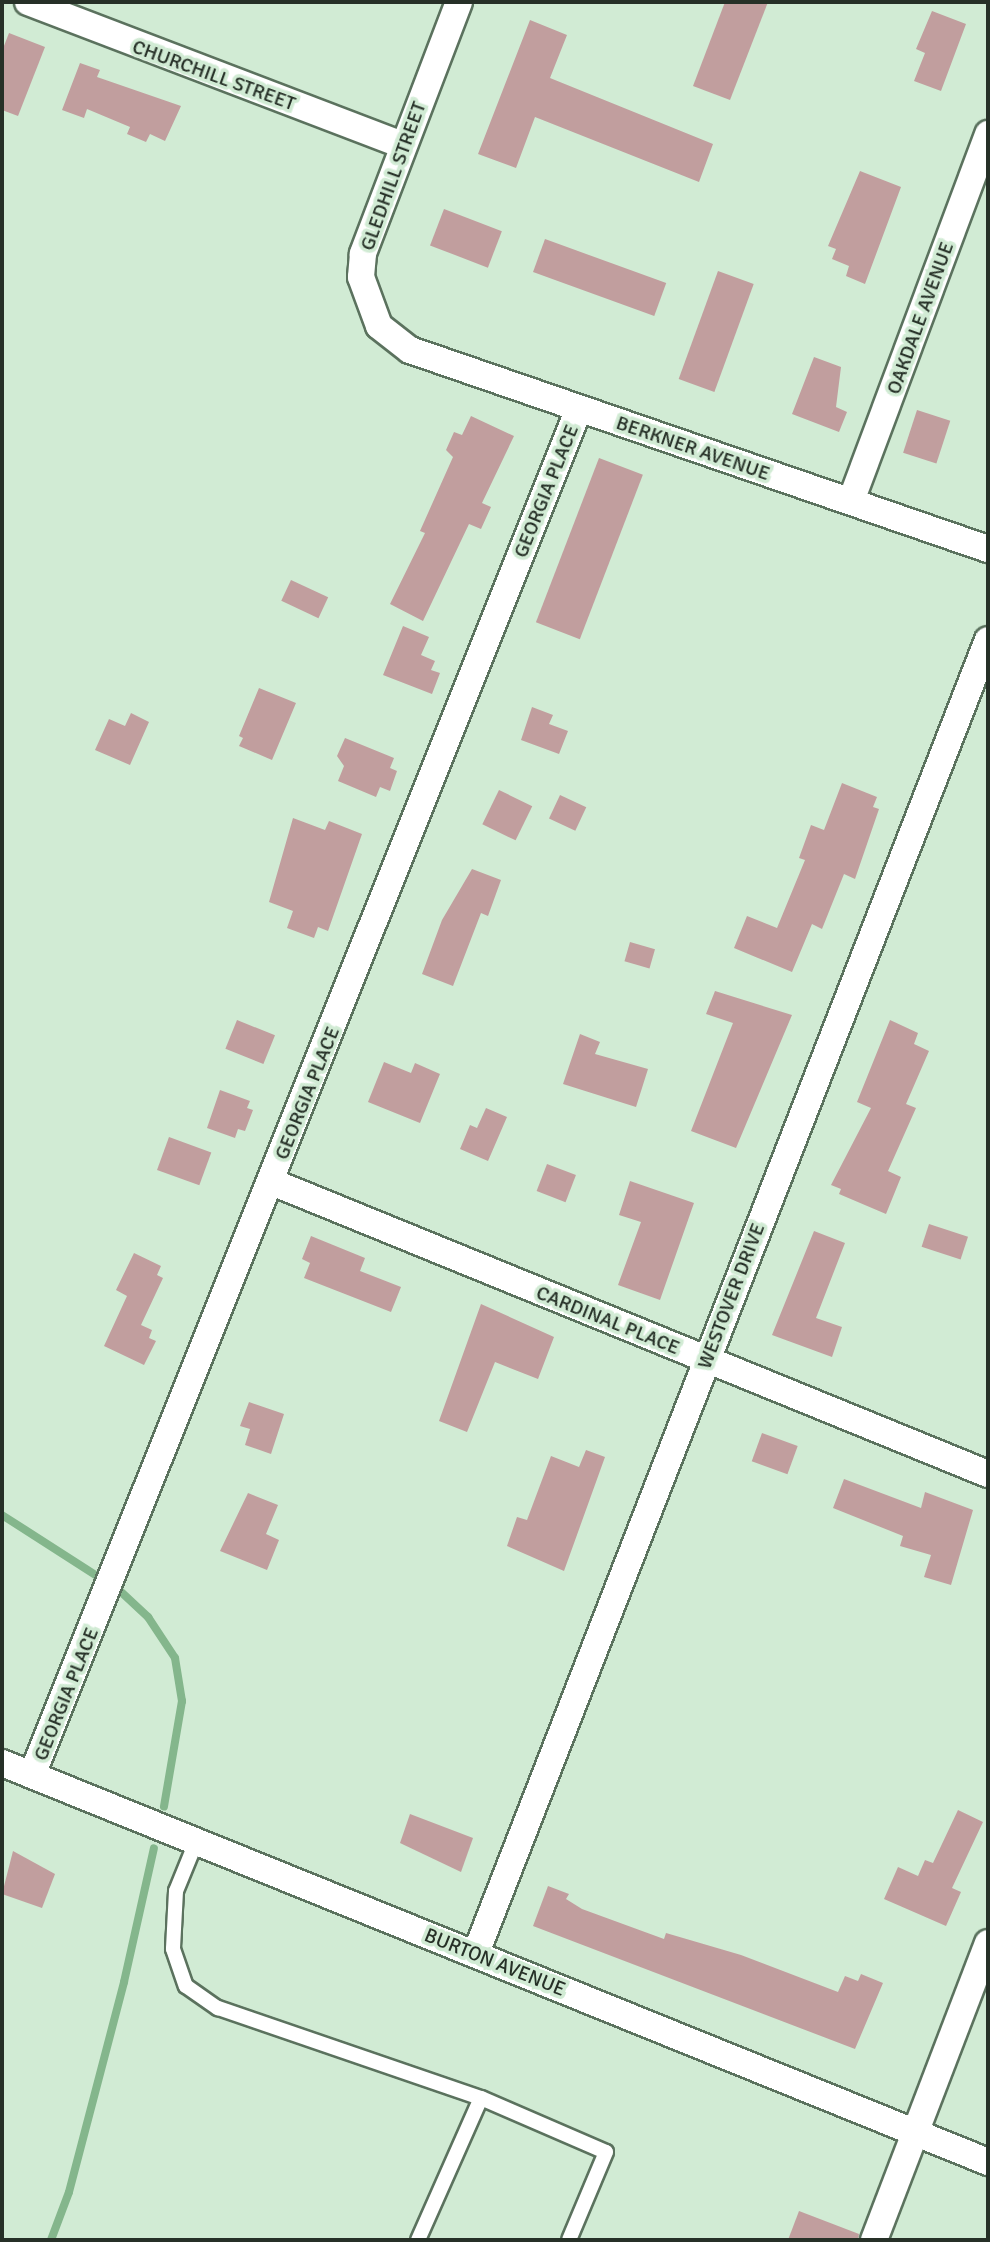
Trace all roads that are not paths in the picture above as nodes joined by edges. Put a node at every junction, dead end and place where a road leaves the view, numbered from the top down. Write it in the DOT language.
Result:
graph roads {
  1 [pos="28,2"];
  2 [pos="459,2"];
  3 [pos="988,134"];
  4 [pos="402,145"];
  5 [pos="401,342"];
  6 [pos="579,409"];
  7 [pos="851,501"];
  8 [pos="988,549"];
  9 [pos="988,640"];
  10 [pos="272,1182"];
  11 [pos="706,1360"];
  12 [pos="988,1474"];
  13 [pos="2,1763"];
  14 [pos="32,1775"];
  15 [pos="196,1842"];
  16 [pos="988,1943"];
  17 [pos="476,1953"];
  18 [pos="481,2098"];
  19 [pos="916,2132"];
  20 [pos="988,2162"];
  21 [pos="418,2240"];
  22 [pos="569,2240"];
  23 [pos="874,2240"];
  1 -- 4 [label="street, CHURCHILL STREET"];
  2 -- 4 [label="street, GLEDHILL STREET"];
  3 -- 7 [label="street, OAKDALE AVENUE"];
  4 -- 5 [label="street, GLEDHILL STREET"];
  5 -- 6 [label="street, BERKNER AVENUE"];
  6 -- 7 [label="street, BERKNER AVENUE"];
  6 -- 10 [label="street, GEORGIA PLACE"];
  7 -- 8 [label="street, BERKNER AVENUE"];
  9 -- 11 [label="street, WESTOVER DRIVE"];
  10 -- 11 [label="street, CARDINAL PLACE"];
  10 -- 14 [label="street, GEORGIA PLACE"];
  11 -- 12 [label="street, CARDINAL PLACE"];
  11 -- 17 [label="street, WESTOVER DRIVE"];
  13 -- 14 [label="street, BURTON AVENUE"];
  14 -- 15 [label="street, BURTON AVENUE"];
  15 -- 17 [label="street, BURTON AVENUE"];
  15 -- 18 [label="lane"];
  16 -- 19 [label="street"];
  17 -- 19 [label="street, BURTON AVENUE"];
  18 -- 21 [label="lane"];
  18 -- 22 [label="lane"];
  19 -- 20 [label="street, BURTON AVENUE"];
  19 -- 23 [label="street"];
}
